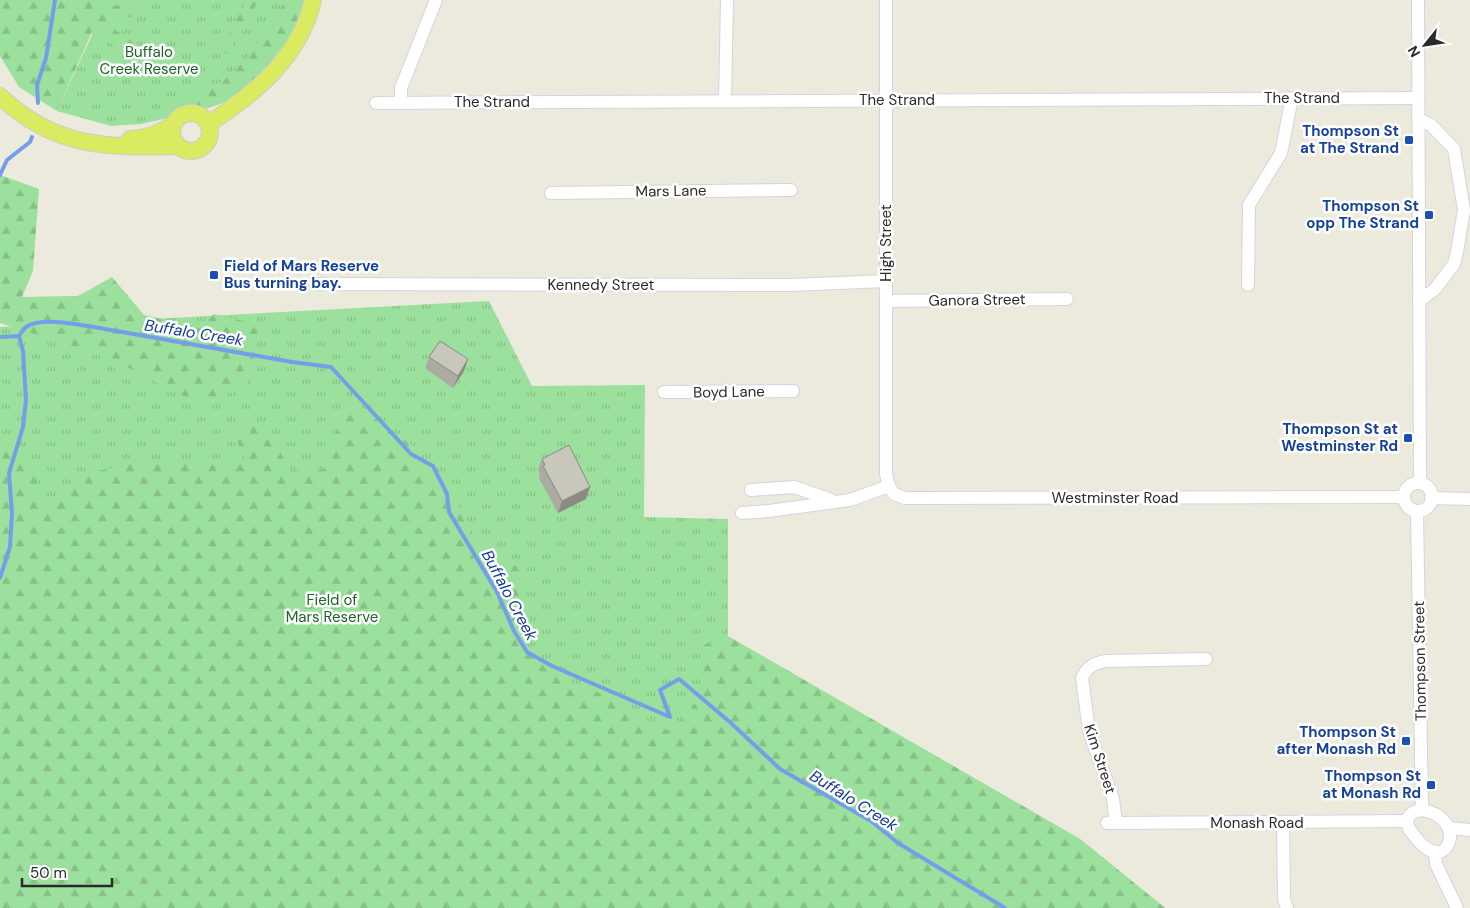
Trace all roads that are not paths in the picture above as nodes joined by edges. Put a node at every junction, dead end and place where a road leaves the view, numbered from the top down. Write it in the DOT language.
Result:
graph roads {
  1 [pos="313,0"];
  2 [pos="436,0"];
  3 [pos="727,0"];
  4 [pos="886,0"];
  5 [pos="1418,0"];
  6 [pos="0,86"];
  7 [pos="0,96"];
  8 [pos="1292,98"];
  9 [pos="1418,98"];
  10 [pos="887,100"];
  11 [pos="725,101"];
  12 [pos="376,103"];
  13 [pos="401,103"];
  14 [pos="1418,119"];
  15 [pos="208,124"];
  16 [pos="173,125"];
  17 [pos="179,146"];
  18 [pos="791,190"];
  19 [pos="551,193"];
  20 [pos="886,281"];
  21 [pos="315,284"];
  22 [pos="1248,285"];
  23 [pos="1068,299"];
  24 [pos="887,301"];
  25 [pos="1419,301"];
  26 [pos="794,391"];
  27 [pos="664,392"];
  28 [pos="1420,483"];
  29 [pos="889,486"];
  30 [pos="751,490"];
  31 [pos="1404,497"];
  32 [pos="1432,498"];
  33 [pos="1470,499"];
  34 [pos="834,502"];
  35 [pos="1418,511"];
  36 [pos="742,513"];
  37 [pos="1206,659"];
  38 [pos="1422,810"];
  39 [pos="1407,821"];
  40 [pos="1111,823"];
  41 [pos="1282,823"];
  42 [pos="1449,828"];
  43 [pos="1470,830"];
  44 [pos="1435,852"];
  45 [pos="1287,908"];
  46 [pos="1457,908"];
  1 -- 15 [label="main road"];
  2 -- 13 [label="street"];
  3 -- 11 [label="street"];
  4 -- 10 [label="street, High Street"];
  5 -- 9 [label="street"];
  6 -- 16 [label="main road"];
  7 -- 17 [label="main road"];
  8 -- 9 [label="street, The Strand"];
  8 -- 10 [label="street, The Strand"];
  8 -- 22 [label="street"];
  9 -- 14 [label="street"];
  10 -- 11 [label="street, The Strand"];
  10 -- 20 [label="street, High Street"];
  11 -- 13 [label="street, The Strand"];
  12 -- 13 [label="street, The Strand"];
  14 -- 25 [label="street"];
  14 -- 25 [label="street"];
  15 -- 16 [label="main road"];
  15 -- 17 [label="main road"];
  16 -- 17 [label="main road"];
  18 -- 19 [label="street, Mars Lane"];
  20 -- 21 [label="street, Kennedy Street"];
  20 -- 24 [label="street, High Street"];
  23 -- 24 [label="street, Ganora Street"];
  24 -- 29 [label="street, High Street"];
  25 -- 28 [label="street"];
  26 -- 27 [label="street, Boyd Lane"];
  28 -- 31 [label="street"];
  28 -- 32 [label="street"];
  29 -- 31 [label="street, Westminster Road"];
  29 -- 34 [label="street"];
  30 -- 34 [label="street"];
  31 -- 35 [label="street"];
  32 -- 33 [label="street"];
  32 -- 35 [label="street"];
  34 -- 36 [label="street"];
  35 -- 38 [label="street, Thompson Street"];
  37 -- 40 [label="street, Kim Street"];
  38 -- 39 [label="street"];
  38 -- 42 [label="street"];
  39 -- 41 [label="street, Monash Road"];
  39 -- 44 [label="street"];
  40 -- 41 [label="street, Monash Road"];
  41 -- 45 [label="street"];
  42 -- 43 [label="street"];
  42 -- 44 [label="street"];
  44 -- 46 [label="street"];
}
